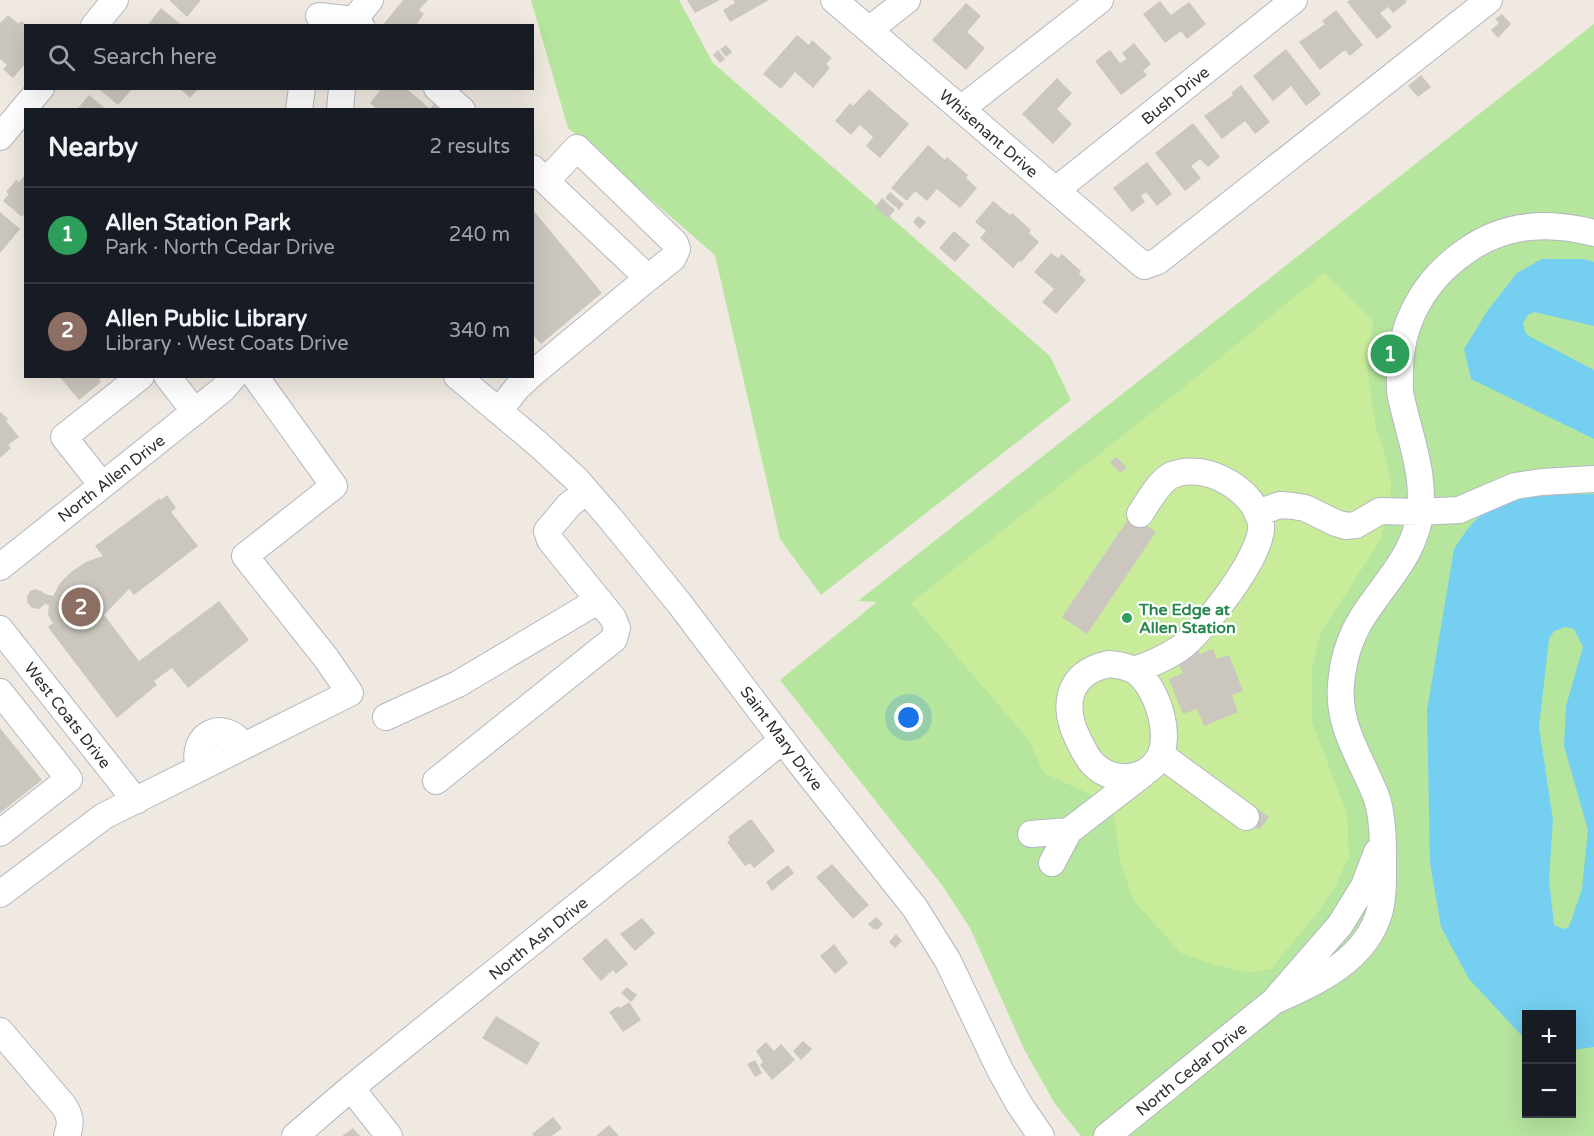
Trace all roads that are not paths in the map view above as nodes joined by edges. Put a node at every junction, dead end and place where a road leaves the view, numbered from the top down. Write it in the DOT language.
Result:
graph roads {
  1 [pos="116,0"];
  2 [pos="834,0"];
  3 [pos="907,0"];
  4 [pos="1100,0"];
  5 [pos="1294,0"];
  6 [pos="1489,0"];
  7 [pos="320,14"];
  8 [pos="362,15"];
  9 [pos="96,24"];
  10 [pos="868,30"];
  11 [pos="38,90"];
  12 [pos="302,90"];
  13 [pos="342,90"];
  14 [pos="439,90"];
  15 [pos="299,108"];
  16 [pos="340,108"];
  17 [pos="460,108"];
  18 [pos="961,109"];
  19 [pos="4,125"];
  20 [pos="539,174"];
  21 [pos="1056,190"];
  22 [pos="1594,233"];
  23 [pos="648,278"];
  24 [pos="534,372"];
  25 [pos="138,378"];
  26 [pos="169,378"];
  27 [pos="248,378"];
  28 [pos="256,378"];
  29 [pos="528,378"];
  30 [pos="459,379"];
  31 [pos="229,383"];
  32 [pos="499,411"];
  33 [pos="195,412"];
  34 [pos="1594,479"];
  35 [pos="102,485"];
  36 [pos="586,491"];
  37 [pos="1419,512"];
  38 [pos="1257,513"];
  39 [pos="1140,514"];
  40 [pos="0,567"];
  41 [pos="598,600"];
  42 [pos="0,629"];
  43 [pos="25,661"];
  44 [pos="1134,670"];
  45 [pos="0,679"];
  46 [pos="0,692"];
  47 [pos="386,717"];
  48 [pos="82,732"];
  49 [pos="783,740"];
  50 [pos="50,756"];
  51 [pos="1155,762"];
  52 [pos="436,782"];
  53 [pos="136,801"];
  54 [pos="1246,817"];
  55 [pos="1069,831"];
  56 [pos="0,833"];
  57 [pos="1031,834"];
  58 [pos="1052,863"];
  59 [pos="0,894"];
  60 [pos="0,1032"];
  61 [pos="351,1088"];
  62 [pos="67,1136"];
  63 [pos="295,1136"];
  64 [pos="389,1136"];
  65 [pos="1041,1136"];
  66 [pos="1107,1136"];
  1 -- 9 [label="street"];
  2 -- 10 [label="street, Whisenant Drive"];
  3 -- 10 [label="street"];
  4 -- 18 [label="street"];
  5 -- 21 [label="street, Bush Drive"];
  6 -- 21 [label="street, Whisenant Drive"];
  7 -- 8 [label="street"];
  10 -- 18 [label="street, Whisenant Drive"];
  11 -- 19 [label="street"];
  12 -- 15 [label="street"];
  13 -- 16 [label="street"];
  14 -- 17 [label="street"];
  18 -- 21 [label="street, Whisenant Drive"];
  20 -- 23 [label="street"];
  20 -- 23 [label="street"];
  22 -- 37 [label="street, North Cedar Drive"];
  23 -- 24 [label="street"];
  25 -- 35 [label="street"];
  26 -- 33 [label="street"];
  27 -- 31 [label="street, North Allen Drive"];
  28 -- 53 [label="street"];
  29 -- 32 [label="street"];
  30 -- 32 [label="street, Saint Mary Drive"];
  31 -- 33 [label="street, North Allen Drive"];
  32 -- 36 [label="street, Saint Mary Drive"];
  33 -- 35 [label="street, North Allen Drive"];
  34 -- 37 [label="street"];
  35 -- 40 [label="street, North Allen Drive"];
  36 -- 41 [label="street"];
  36 -- 49 [label="street, Saint Mary Drive"];
  37 -- 38 [label="street"];
  37 -- 66 [label="street, North Cedar Drive"];
  38 -- 39 [label="street"];
  38 -- 44 [label="street"];
  41 -- 47 [label="street"];
  41 -- 52 [label="street"];
  42 -- 43 [label="street, West Coats Drive"];
  43 -- 45 [label="street"];
  43 -- 48 [label="street, West Coats Drive"];
  44 -- 51 [label="street"];
  44 -- 51 [label="street"];
  46 -- 50 [label="street"];
  48 -- 50 [label="street"];
  48 -- 53 [label="street, West Coats Drive"];
  49 -- 61 [label="street, North Ash Drive"];
  49 -- 65 [label="street, Saint Mary Drive"];
  50 -- 56 [label="street"];
  51 -- 54 [label="street"];
  51 -- 55 [label="street"];
  53 -- 59 [label="street"];
  55 -- 57 [label="street"];
  55 -- 58 [label="street"];
  60 -- 62 [label="street"];
  61 -- 63 [label="street, North Ash Drive"];
  61 -- 64 [label="street"];
}
